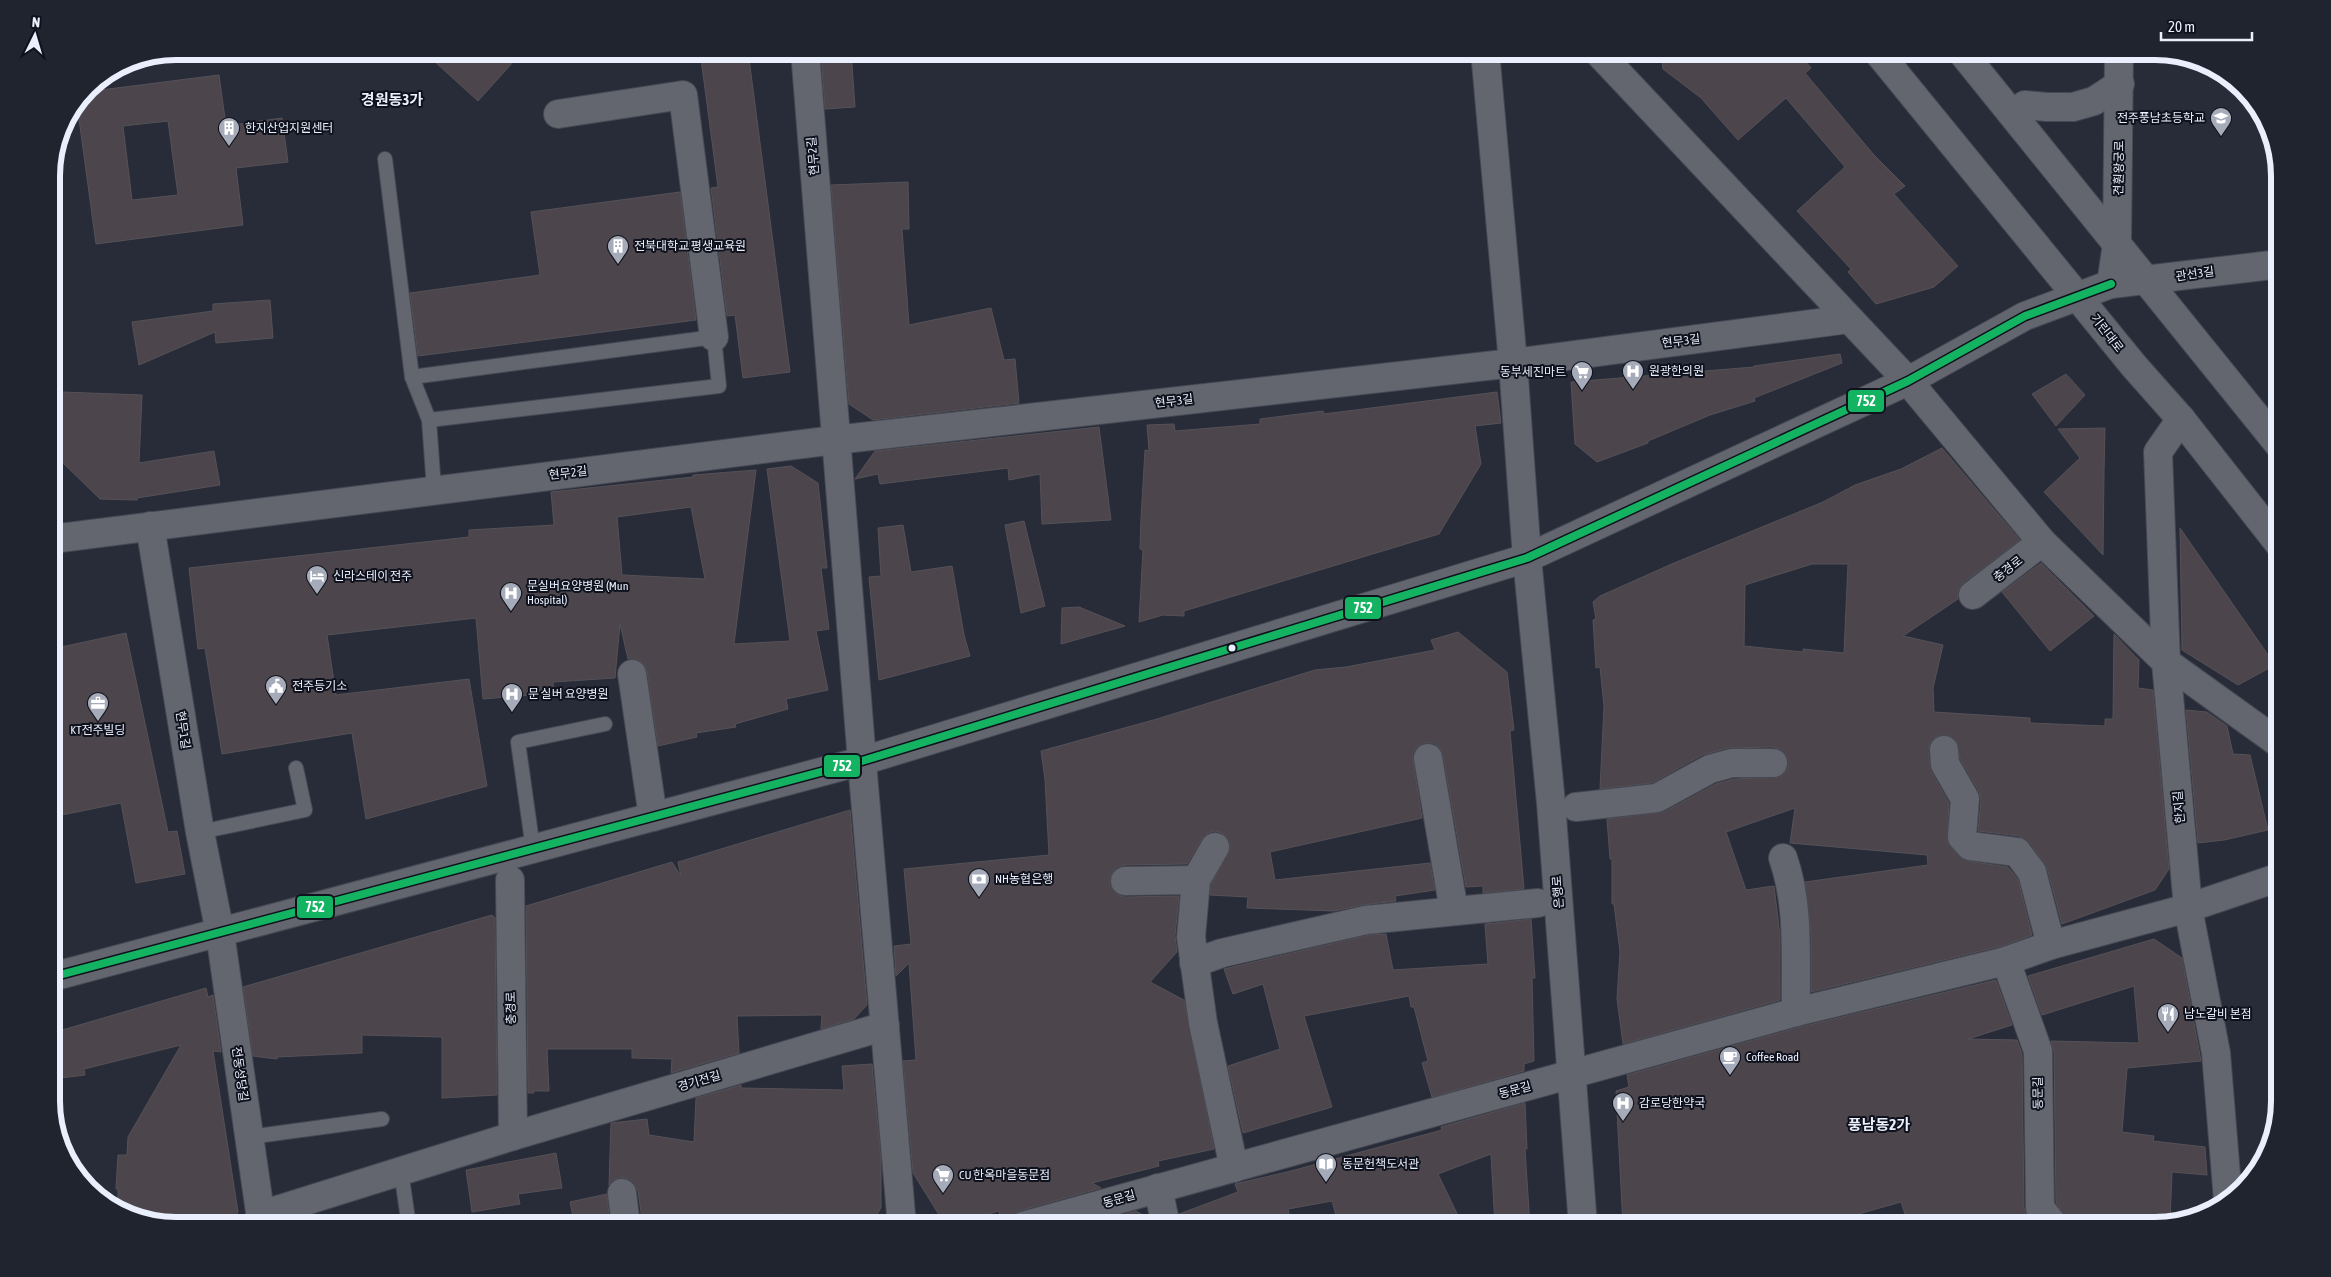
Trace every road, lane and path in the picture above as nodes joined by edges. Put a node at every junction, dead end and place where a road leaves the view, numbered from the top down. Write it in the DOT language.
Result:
graph roads {
  1 [pos="806,60"];
  2 [pos="1486,60"];
  3 [pos="1605,60"];
  4 [pos="1884,60"];
  5 [pos="1968,60"];
  6 [pos="2119,60"];
  7 [pos="2120,84"];
  8 [pos="558,114"];
  9 [pos="2015,116"];
  10 [pos="385,159"];
  11 [pos="2118,244"];
  12 [pos="2271,265"];
  13 [pos="2147,281"];
  14 [pos="2111,284"];
  15 [pos="2079,296"];
  16 [pos="1849,320"];
  17 [pos="714,337"];
  18 [pos="1513,363"];
  19 [pos="412,377"];
  20 [pos="1908,381"];
  21 [pos="2181,419"];
  22 [pos="429,420"];
  23 [pos="2271,435"];
  24 [pos="836,440"];
  25 [pos="434,489"];
  26 [pos="150,526"];
  27 [pos="2271,534"];
  28 [pos="60,538"];
  29 [pos="2042,542"];
  30 [pos="1528,558"];
  31 [pos="1973,595"];
  32 [pos="2166,662"];
  33 [pos="632,674"];
  34 [pos="606,724"];
  35 [pos="2271,738"];
  36 [pos="1944,750"];
  37 [pos="1428,758"];
  38 [pos="862,761"];
  39 [pos="1773,763"];
  40 [pos="296,768"];
  41 [pos="1576,807"];
  42 [pos="653,817"];
  43 [pos="200,832"];
  44 [pos="1215,847"];
  45 [pos="532,849"];
  46 [pos="1783,858"];
  47 [pos="510,880"];
  48 [pos="1196,880"];
  49 [pos="2271,880"];
  50 [pos="1125,881"];
  51 [pos="1538,903"];
  52 [pos="2188,908"];
  53 [pos="1454,911"];
  54 [pos="220,933"];
  55 [pos="2051,945"];
  56 [pos="1194,962"];
  57 [pos="2006,962"];
  58 [pos="60,975"];
  59 [pos="1796,1012"];
  60 [pos="885,1026"];
  61 [pos="1572,1075"];
  62 [pos="382,1119"];
  63 [pos="513,1136"];
  64 [pos="249,1137"];
  65 [pos="1234,1168"];
  66 [pos="401,1171"];
  67 [pos="1158,1188"];
  68 [pos="2227,1192"];
  69 [pos="622,1193"];
  70 [pos="261,1217"];
  71 [pos="270,1217"];
  72 [pos="408,1217"];
  73 [pos="625,1217"];
  74 [pos="901,1217"];
  75 [pos="1055,1217"];
  76 [pos="1164,1217"];
  77 [pos="1582,1217"];
  78 [pos="2046,1217"];
  1 -- 24 [label="street, 현무2길"];
  2 -- 18 [label="street"];
  3 -- 16 [label="street"];
  4 -- 15 [label="street, 기린대로"];
  5 -- 9 [label="street"];
  6 -- 7 [label="street, 견훤왕궁로"];
  7 -- 9 [label="street"];
  7 -- 11 [label="street, 견훤왕궁로"];
  8 -- 17 [label="street"];
  9 -- 11 [label="street"];
  10 -- 19 [label="lane"];
  11 -- 13 [label="street"];
  11 -- 14 [label="street, 견훤왕궁로"];
  12 -- 13 [label="street, 관선3길"];
  13 -- 14 [label="street, 관선3길"];
  13 -- 23 [label="street"];
  14 -- 15 [label="street"];
  15 -- 20 [label="street"];
  15 -- 21 [label="street, 기린대로"];
  16 -- 18 [label="street, 현무3길"];
  16 -- 20 [label="street"];
  17 -- 19 [label="lane"];
  17 -- 22 [label="lane"];
  18 -- 24 [label="street, 현무3길"];
  18 -- 30 [label="street"];
  19 -- 22 [label="lane"];
  20 -- 29 [label="street"];
  20 -- 30 [label="street"];
  21 -- 27 [label="street, 기린대로"];
  21 -- 32 [label="street, 한지길"];
  22 -- 25 [label="lane"];
  24 -- 25 [label="street, 현무2길"];
  24 -- 38 [label="street, 현무2길"];
  25 -- 26 [label="street, 현무2길"];
  26 -- 28 [label="street"];
  26 -- 43 [label="street, 현무1길"];
  29 -- 31 [label="street, 충경로"];
  29 -- 32 [label="street"];
  30 -- 38 [label="street"];
  30 -- 61 [label="street, 은행로"];
  32 -- 35 [label="street"];
  32 -- 52 [label="street, 한지길"];
  33 -- 42 [label="street"];
  34 -- 45 [label="lane"];
  36 -- 55 [label="street"];
  37 -- 53 [label="street"];
  38 -- 42 [label="street"];
  38 -- 60 [label="street"];
  39 -- 41 [label="street"];
  40 -- 43 [label="lane"];
  42 -- 45 [label="street"];
  43 -- 54 [label="street, 현무1길"];
  44 -- 48 [label="street"];
  45 -- 54 [label="street"];
  46 -- 59 [label="street"];
  47 -- 63 [label="street, 충경로"];
  48 -- 50 [label="street"];
  48 -- 56 [label="street"];
  49 -- 52 [label="street, 동문길"];
  51 -- 53 [label="street"];
  52 -- 55 [label="street, 동문길"];
  52 -- 68 [label="street, 한지길"];
  53 -- 56 [label="street"];
  54 -- 58 [label="street"];
  54 -- 64 [label="street, 전동성당길"];
  55 -- 57 [label="street, 동문길"];
  56 -- 65 [label="street"];
  57 -- 59 [label="street, 동문길"];
  57 -- 78 [label="street, 동문길"];
  59 -- 61 [label="street, 동문길"];
  60 -- 63 [label="street, 경기전길"];
  60 -- 74 [label="street"];
  61 -- 65 [label="street, 동문길"];
  61 -- 77 [label="street, 은행로"];
  62 -- 64 [label="lane"];
  63 -- 66 [label="street, 전동성당길"];
  64 -- 70 [label="street, 전동성당길"];
  65 -- 67 [label="street, 동문길"];
  66 -- 71 [label="street, 전동성당길"];
  66 -- 72 [label="lane"];
  67 -- 75 [label="street, 동문길"];
  67 -- 76 [label="street"];
  69 -- 73 [label="street"];
}
